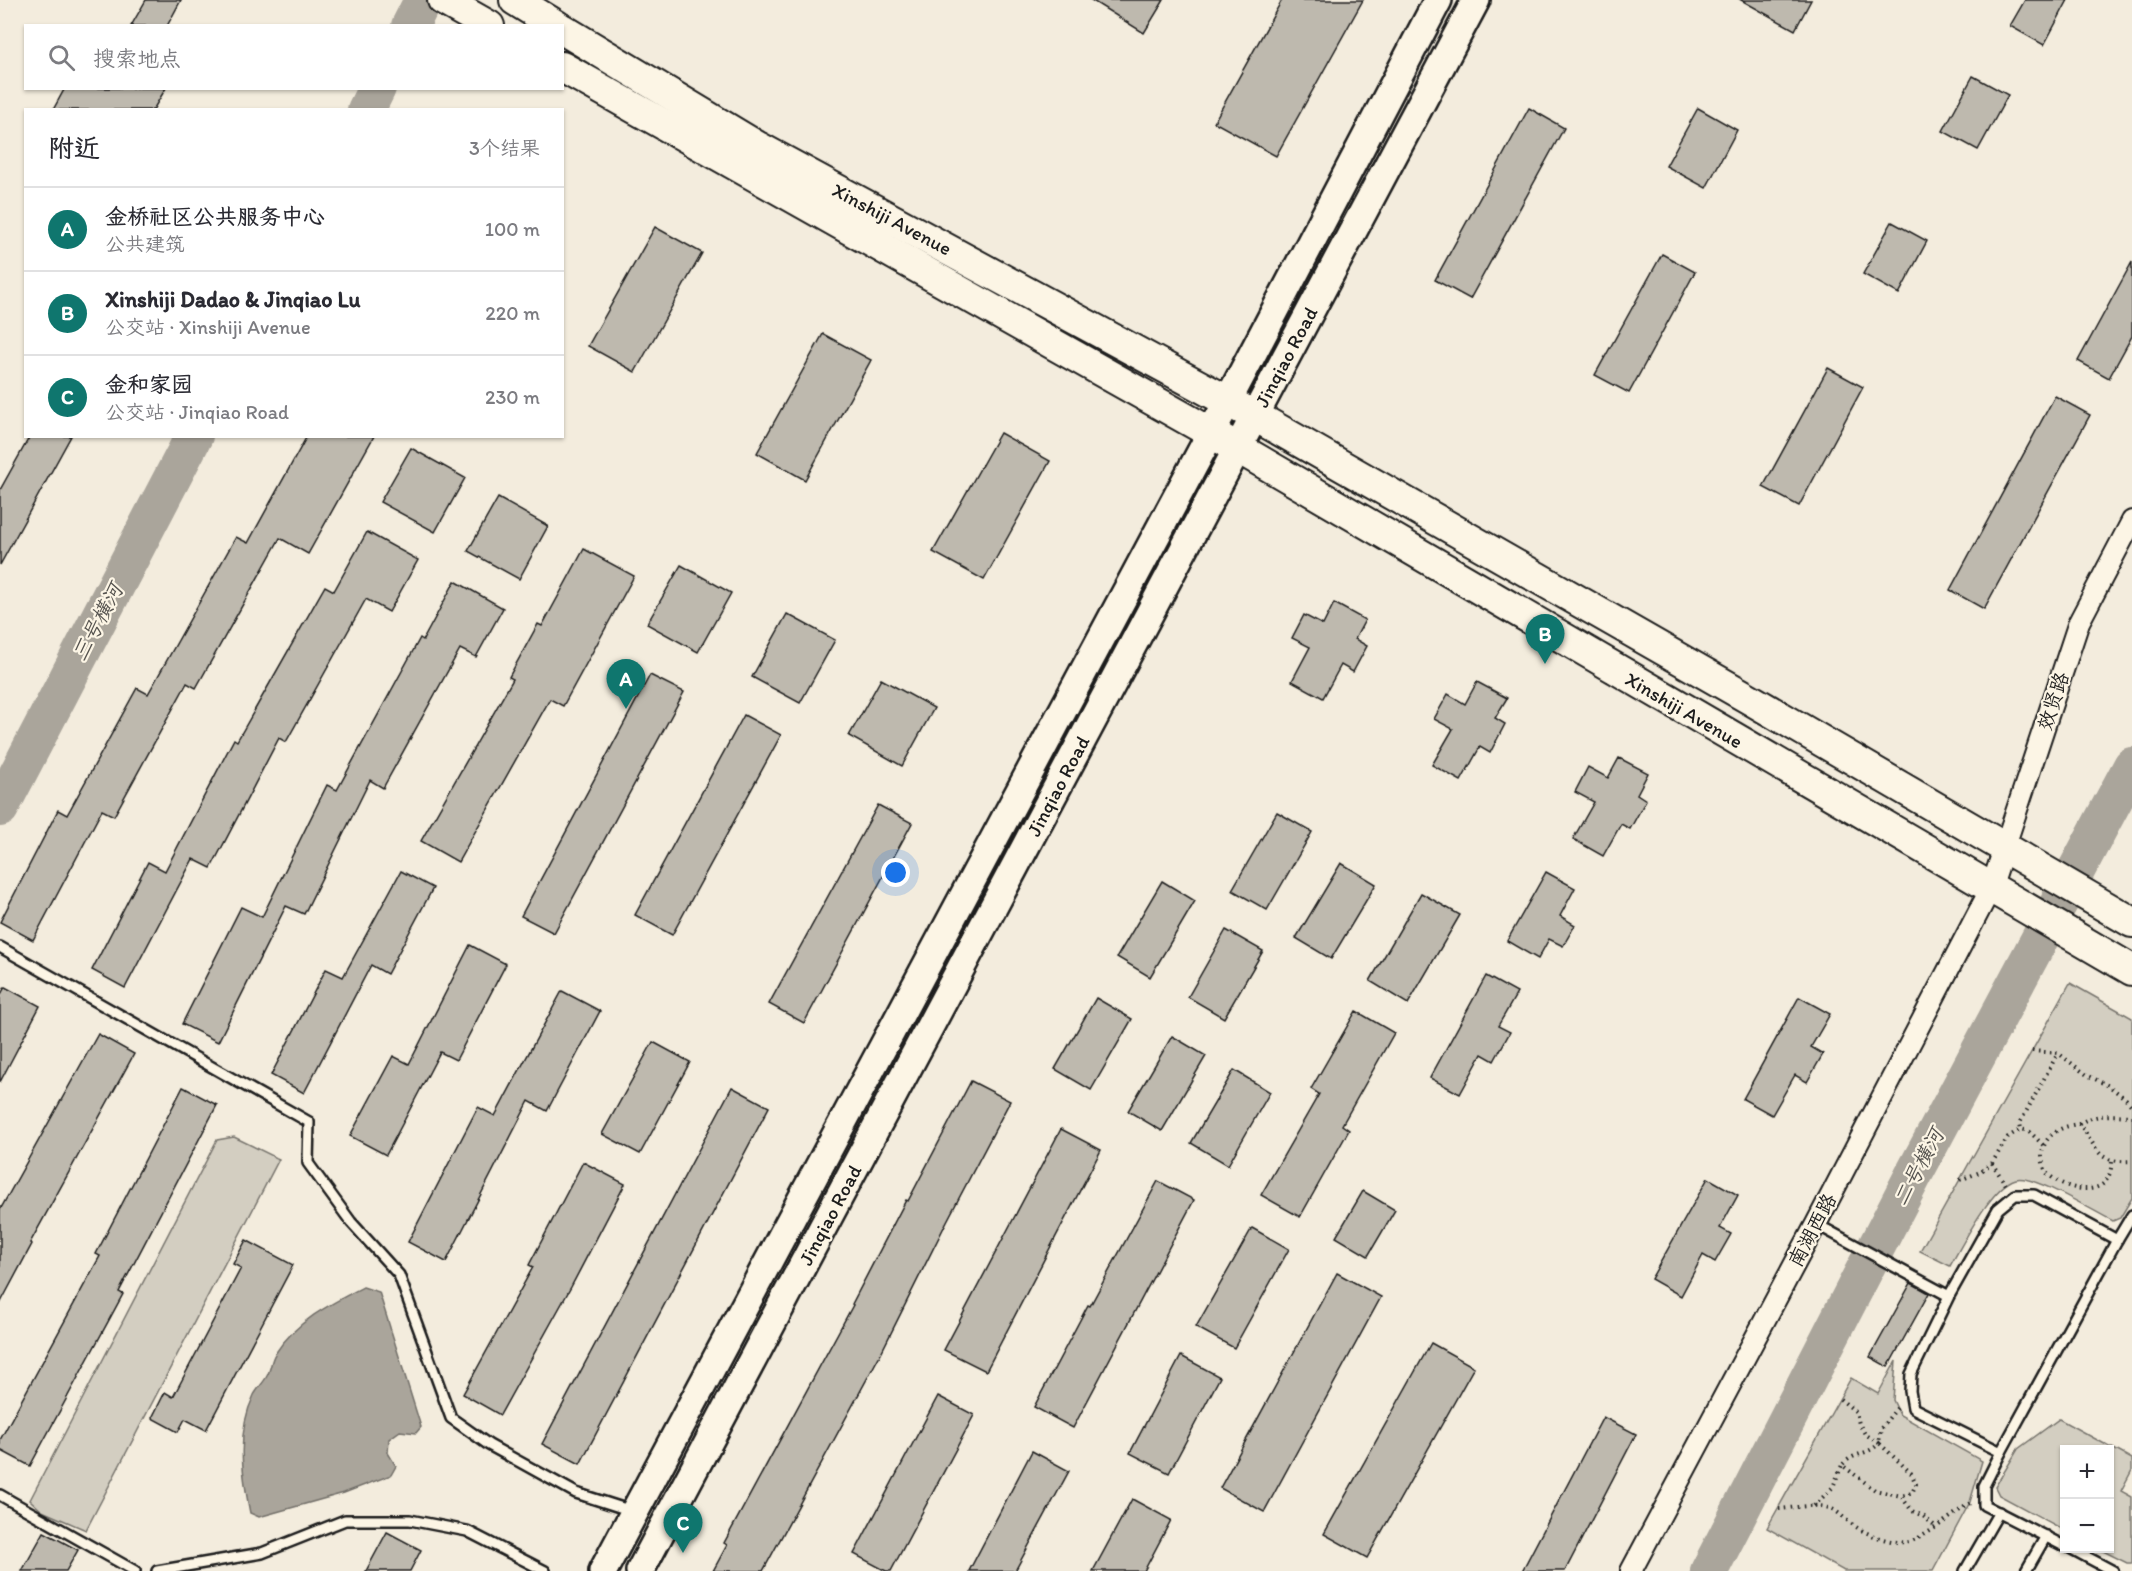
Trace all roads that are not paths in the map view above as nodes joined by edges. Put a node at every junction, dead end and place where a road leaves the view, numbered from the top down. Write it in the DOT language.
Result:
graph roads {
  1 [pos="443,0"];
  2 [pos="515,0"];
  3 [pos="1438,0"];
  4 [pos="1476,0"];
  5 [pos="485,24"];
  6 [pos="554,24"];
  7 [pos="564,30"];
  8 [pos="564,68"];
  9 [pos="1228,400"];
  10 [pos="1255,416"];
  11 [pos="1211,433"];
  12 [pos="1238,448"];
  13 [pos="2132,521"];
  14 [pos="2005,848"];
  15 [pos="1991,888"];
  16 [pos="2132,922"];
  17 [pos="0,947"];
  18 [pos="2132,970"];
  19 [pos="2132,1215"];
  20 [pos="1816,1224"];
  21 [pos="2117,1240"];
  22 [pos="1949,1296"];
  23 [pos="2001,1452"];
  24 [pos="0,1495"];
  25 [pos="635,1512"];
  26 [pos="1999,1512"];
  27 [pos="2046,1536"];
  28 [pos="2060,1544"];
  29 [pos="2080,1553"];
  30 [pos="2095,1561"];
  31 [pos="135,1571"];
  32 [pos="157,1571"];
  33 [pos="545,1571"];
  34 [pos="603,1571"];
  35 [pos="640,1571"];
  36 [pos="1631,1571"];
  37 [pos="1965,1571"];
  38 [pos="2026,1571"];
  39 [pos="2089,1571"];
  40 [pos="2113,1571"];
  1 -- 5 [label="main road"];
  2 -- 6 [label="main road"];
  3 -- 9 [label="street, Jinqiao Road"];
  4 -- 10 [label="street, Jinqiao Road"];
  7 -- 9 [label="main road, Xinshiji Avenue"];
  8 -- 11 [label="main road, Xinshiji Avenue"];
  9 -- 10 [label="main road, Xinshiji Avenue"];
  9 -- 11 [label="street, Jinqiao Road"];
  10 -- 12 [label="street, Jinqiao Road"];
  10 -- 14 [label="main road"];
  11 -- 12 [label="main road, Xinshiji Avenue"];
  11 -- 25 [label="street, Jinqiao Road"];
  12 -- 15 [label="main road, Xinshiji Avenue"];
  12 -- 35 [label="street, Jinqiao Road"];
  13 -- 14 [label="street, 效贤路"];
  14 -- 15 [label="street, 效贤路"];
  14 -- 16 [label="main road"];
  15 -- 18 [label="main road, Xinshiji Avenue"];
  15 -- 20 [label="street, 南湖西路"];
  17 -- 25 [label="lane"];
  19 -- 21 [label="lane"];
  20 -- 22 [label="lane"];
  20 -- 36 [label="street, 南湖西路"];
  21 -- 22 [label="lane"];
  21 -- 23 [label="lane"];
  22 -- 23 [label="lane"];
  23 -- 26 [label="lane"];
  24 -- 31 [label="lane"];
  25 -- 34 [label="street, Jinqiao Road"];
  26 -- 27 [label="lane"];
  26 -- 37 [label="lane"];
  27 -- 28 [label="lane"];
  27 -- 38 [label="lane"];
  29 -- 30 [label="lane"];
  30 -- 39 [label="lane"];
  30 -- 40 [label="lane"];
  32 -- 33 [label="lane"];
}
